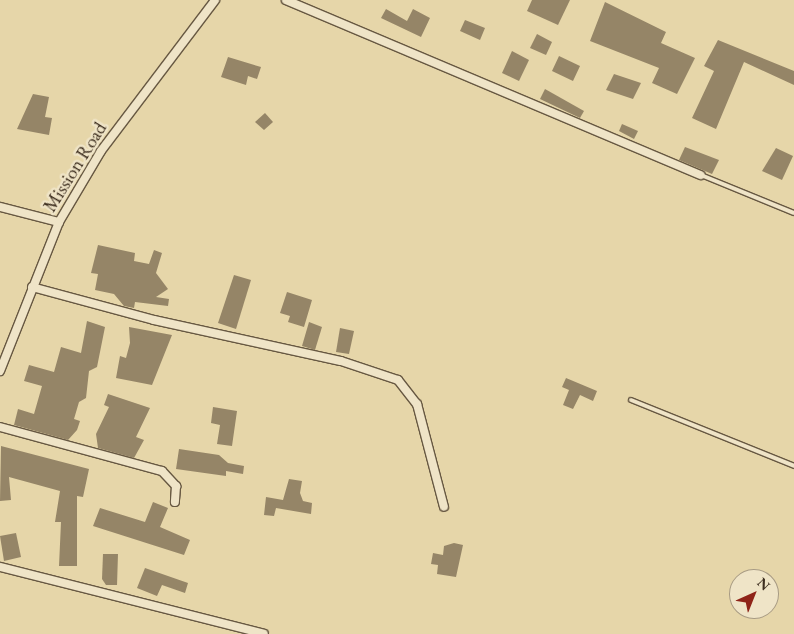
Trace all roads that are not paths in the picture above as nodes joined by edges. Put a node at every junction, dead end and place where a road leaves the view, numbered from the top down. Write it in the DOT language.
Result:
graph roads {
  1 [pos="215,0"];
  2 [pos="286,0"];
  3 [pos="701,175"];
  4 [pos="0,207"];
  5 [pos="794,213"];
  6 [pos="59,222"];
  7 [pos="32,286"];
  8 [pos="0,371"];
  9 [pos="632,400"];
  10 [pos="0,427"];
  11 [pos="794,466"];
  12 [pos="175,502"];
  13 [pos="444,507"];
  14 [pos="0,567"];
  15 [pos="264,634"];
  1 -- 6 [label="street, Mission Road"];
  2 -- 3 [label="street"];
  3 -- 5 [label="lane"];
  4 -- 6 [label="street"];
  6 -- 7 [label="street, Mission Road"];
  7 -- 8 [label="street, Mission Road"];
  7 -- 13 [label="street"];
  9 -- 11 [label="lane"];
  10 -- 12 [label="street"];
  14 -- 15 [label="street"];
}
